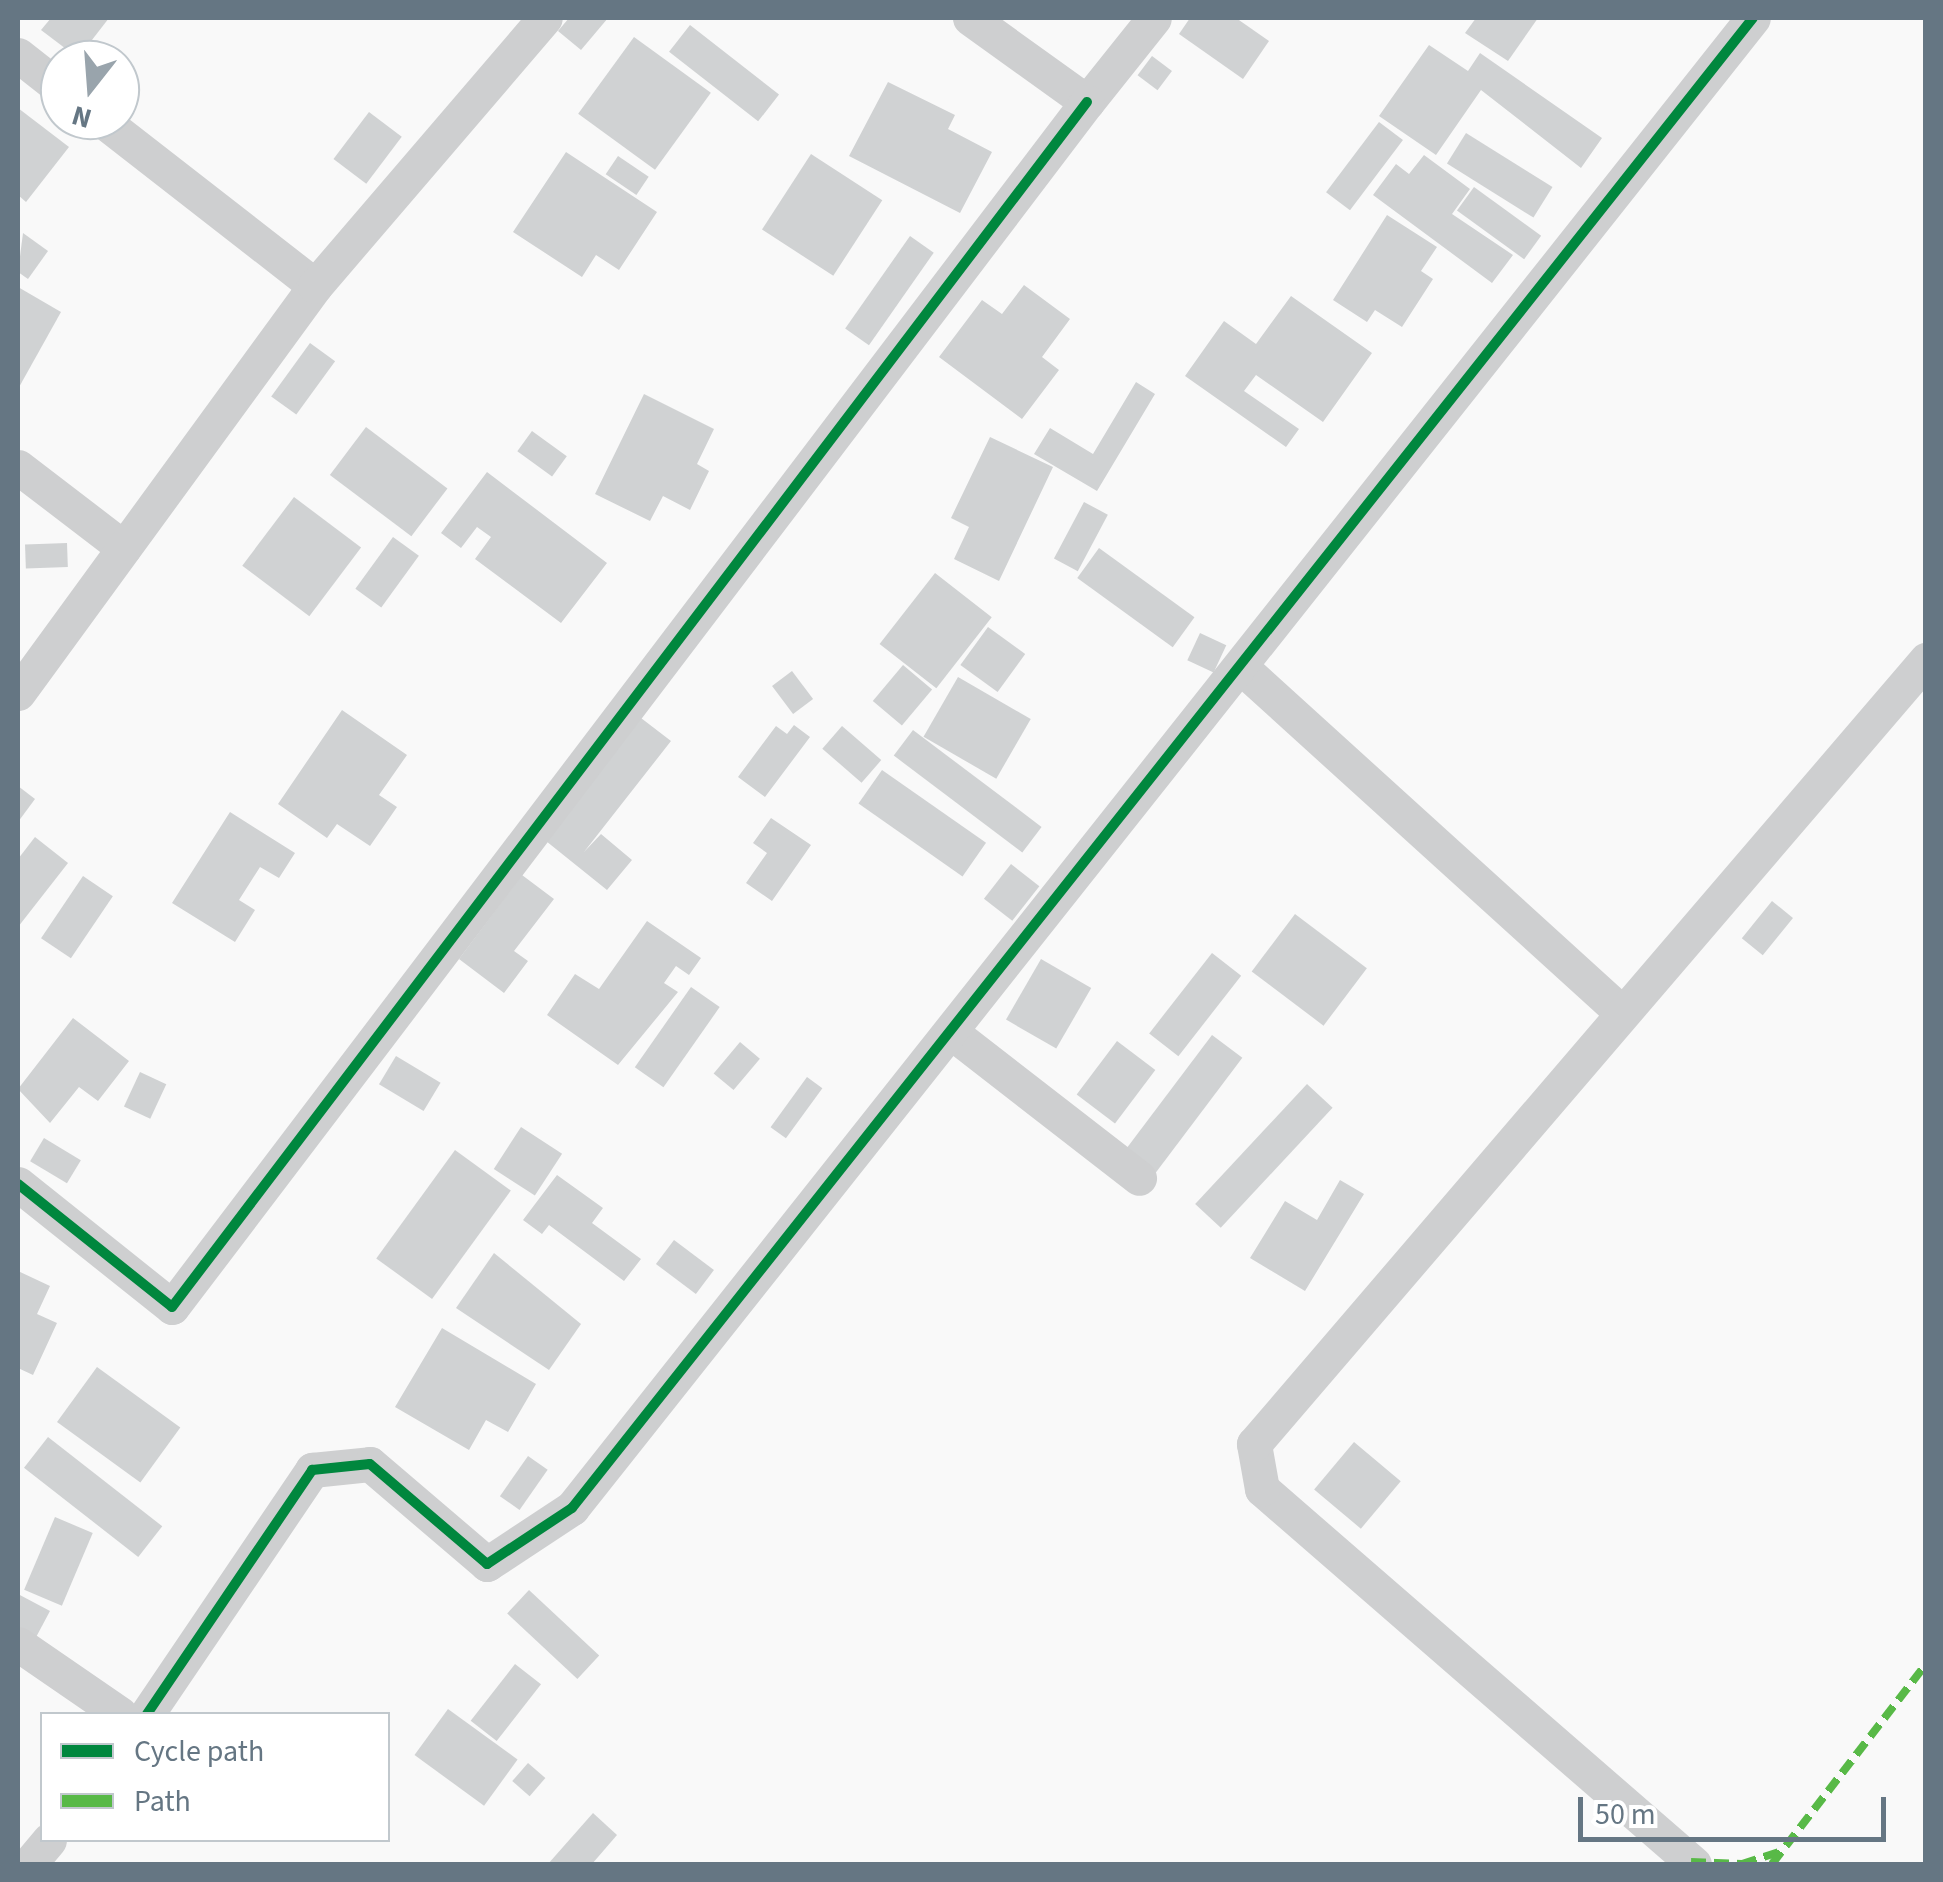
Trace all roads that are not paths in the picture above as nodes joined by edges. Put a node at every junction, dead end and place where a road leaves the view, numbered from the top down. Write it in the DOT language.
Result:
graph roads {
  1 [pos="545,18"];
  2 [pos="970,18"];
  3 [pos="1154,18"];
  4 [pos="1753,18"];
  5 [pos="18,54"];
  6 [pos="40,72"];
  7 [pos="1087,102"];
  8 [pos="128,140"];
  9 [pos="315,286"];
  10 [pos="18,466"];
  11 [pos="124,548"];
  12 [pos="1926,660"];
  13 [pos="1241,667"];
  14 [pos="18,692"];
  15 [pos="1620,1011"];
  16 [pos="951,1032"];
  17 [pos="1139,1178"];
  18 [pos="18,1184"];
  19 [pos="18,1644"];
  20 [pos="117,1712"];
  21 [pos="148,1712"];
  22 [pos="47,1842"];
  23 [pos="29,1864"];
  24 [pos="1694,1864"];
  1 -- 9 [label="street"];
  2 -- 7 [label="street"];
  3 -- 7 [label="street"];
  4 -- 13 [label="street"];
  5 -- 6 [label="street"];
  7 -- 18 [label="street"];
  8 -- 9 [label="street"];
  9 -- 11 [label="street"];
  10 -- 11 [label="street"];
  11 -- 14 [label="street"];
  12 -- 15 [label="street"];
  13 -- 15 [label="street"];
  13 -- 16 [label="street"];
  15 -- 24 [label="street"];
  16 -- 17 [label="street"];
  16 -- 21 [label="street"];
  19 -- 20 [label="street"];
  22 -- 23 [label="street"];
}
